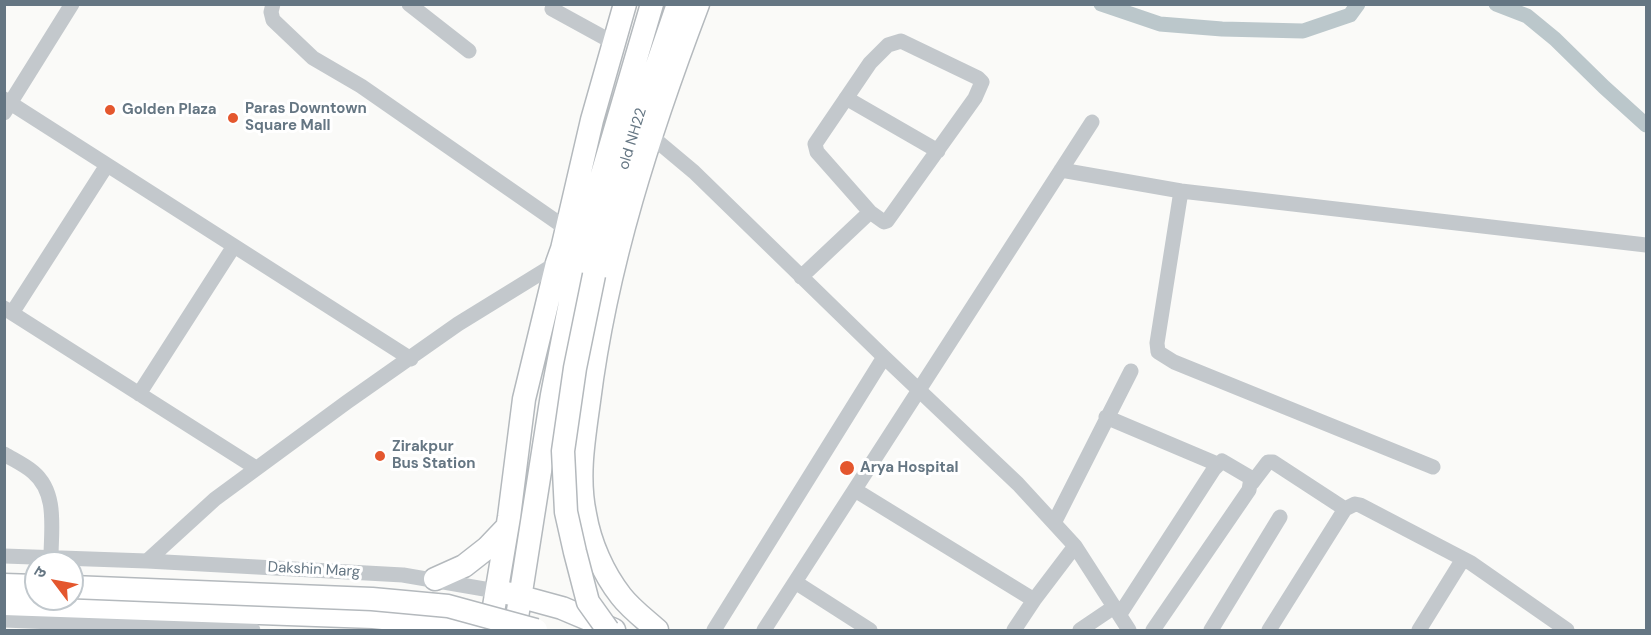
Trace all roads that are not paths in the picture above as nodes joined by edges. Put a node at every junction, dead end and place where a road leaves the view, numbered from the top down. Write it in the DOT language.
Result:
graph roads {
  1 [pos="72,4"];
  2 [pos="273,4"];
  3 [pos="409,4"];
  4 [pos="625,4"];
  5 [pos="652,4"];
  6 [pos="678,4"];
  7 [pos="698,4"];
  8 [pos="552,9"];
  9 [pos="614,43"];
  10 [pos="469,51"];
  11 [pos="846,98"];
  12 [pos="7,105"];
  13 [pos="1092,122"];
  14 [pos="651,136"];
  15 [pos="938,151"];
  16 [pos="107,165"];
  17 [pos="1061,170"];
  18 [pos="1181,191"];
  19 [pos="870,212"];
  20 [pos="567,230"];
  21 [pos="1647,245"];
  22 [pos="234,246"];
  23 [pos="557,263"];
  24 [pos="801,277"];
  25 [pos="8,311"];
  26 [pos="884,357"];
  27 [pos="411,358"];
  28 [pos="1131,371"];
  29 [pos="919,390"];
  30 [pos="139,394"];
  31 [pos="1106,417"];
  32 [pos="4,454"];
  33 [pos="1217,464"];
  34 [pos="1433,467"];
  35 [pos="256,468"];
  36 [pos="1252,483"];
  37 [pos="855,490"];
  38 [pos="1345,509"];
  39 [pos="1280,517"];
  40 [pos="1054,523"];
  41 [pos="507,527"];
  42 [pos="1075,546"];
  43 [pos="51,551"];
  44 [pos="4,556"];
  45 [pos="24,557"];
  46 [pos="84,559"];
  47 [pos="1463,559"];
  48 [pos="147,561"];
  49 [pos="435,579"];
  50 [pos="795,582"];
  51 [pos="4,585"];
  52 [pos="24,586"];
  53 [pos="84,587"];
  54 [pos="496,591"];
  55 [pos="519,595"];
  56 [pos="1034,600"];
  57 [pos="4,604"];
  58 [pos="1117,611"];
  59 [pos="4,620"];
  60 [pos="136,628"];
  61 [pos="253,630"];
  62 [pos="471,630"];
  63 [pos="490,630"];
  64 [pos="515,630"];
  65 [pos="536,630"];
  66 [pos="608,630"];
  67 [pos="616,630"];
  68 [pos="657,630"];
  69 [pos="714,630"];
  70 [pos="764,630"];
  71 [pos="870,630"];
  72 [pos="1014,630"];
  73 [pos="1080,630"];
  74 [pos="1129,630"];
  75 [pos="1153,630"];
  76 [pos="1211,630"];
  77 [pos="1269,630"];
  78 [pos="1419,630"];
  79 [pos="1567,630"];
  1 -- 12 [label="street"];
  2 -- 20 [label="street"];
  3 -- 10 [label="street"];
  4 -- 9 [label="highway"];
  5 -- 55 [label="highway"];
  6 -- 66 [label="highway, old NH22, bridge"];
  7 -- 14 [label="highway"];
  8 -- 9 [label="street"];
  9 -- 20 [label="highway"];
  11 -- 15 [label="street"];
  11 -- 15 [label="street"];
  11 -- 19 [label="street"];
  12 -- 16 [label="street"];
  13 -- 17 [label="street"];
  14 -- 24 [label="street"];
  14 -- 68 [label="highway"];
  15 -- 19 [label="street"];
  16 -- 22 [label="street"];
  16 -- 25 [label="street"];
  17 -- 18 [label="street"];
  17 -- 29 [label="street"];
  18 -- 21 [label="street"];
  18 -- 34 [label="street"];
  19 -- 24 [label="street"];
  20 -- 23 [label="highway"];
  22 -- 27 [label="street"];
  22 -- 30 [label="street"];
  23 -- 27 [label="street"];
  23 -- 41 [label="highway"];
  24 -- 26 [label="street"];
  25 -- 30 [label="street"];
  26 -- 29 [label="street"];
  26 -- 69 [label="street"];
  27 -- 35 [label="street"];
  28 -- 31 [label="street"];
  29 -- 37 [label="street"];
  29 -- 40 [label="street"];
  30 -- 35 [label="street"];
  31 -- 33 [label="street"];
  31 -- 40 [label="street"];
  32 -- 43 [label="street"];
  33 -- 36 [label="street"];
  33 -- 58 [label="street"];
  35 -- 48 [label="street"];
  36 -- 38 [label="street"];
  36 -- 75 [label="street"];
  37 -- 50 [label="street"];
  37 -- 56 [label="street"];
  38 -- 47 [label="street"];
  38 -- 77 [label="street"];
  39 -- 76 [label="street"];
  40 -- 42 [label="street"];
  41 -- 49 [label="highway"];
  41 -- 54 [label="highway"];
  42 -- 56 [label="street"];
  42 -- 58 [label="street"];
  44 -- 45 [label="street, Dakshin Marg"];
  46 -- 48 [label="street, Dakshin Marg"];
  47 -- 78 [label="street"];
  47 -- 79 [label="street"];
  48 -- 49 [label="street, Dakshin Marg"];
  49 -- 54 [label="street, Dakshin Marg"];
  50 -- 70 [label="street"];
  50 -- 71 [label="street"];
  51 -- 52 [label="highway"];
  53 -- 65 [label="highway, Dakshin Marg, bridge"];
  54 -- 55 [label="highway, Dakshin Marg"];
  54 -- 63 [label="highway"];
  55 -- 64 [label="highway"];
  55 -- 67 [label="highway, Dakshin Marg"];
  56 -- 72 [label="street"];
  57 -- 62 [label="highway"];
  58 -- 73 [label="street"];
  58 -- 74 [label="street"];
  59 -- 60 [label="street"];
  60 -- 61 [label="street"];
}
